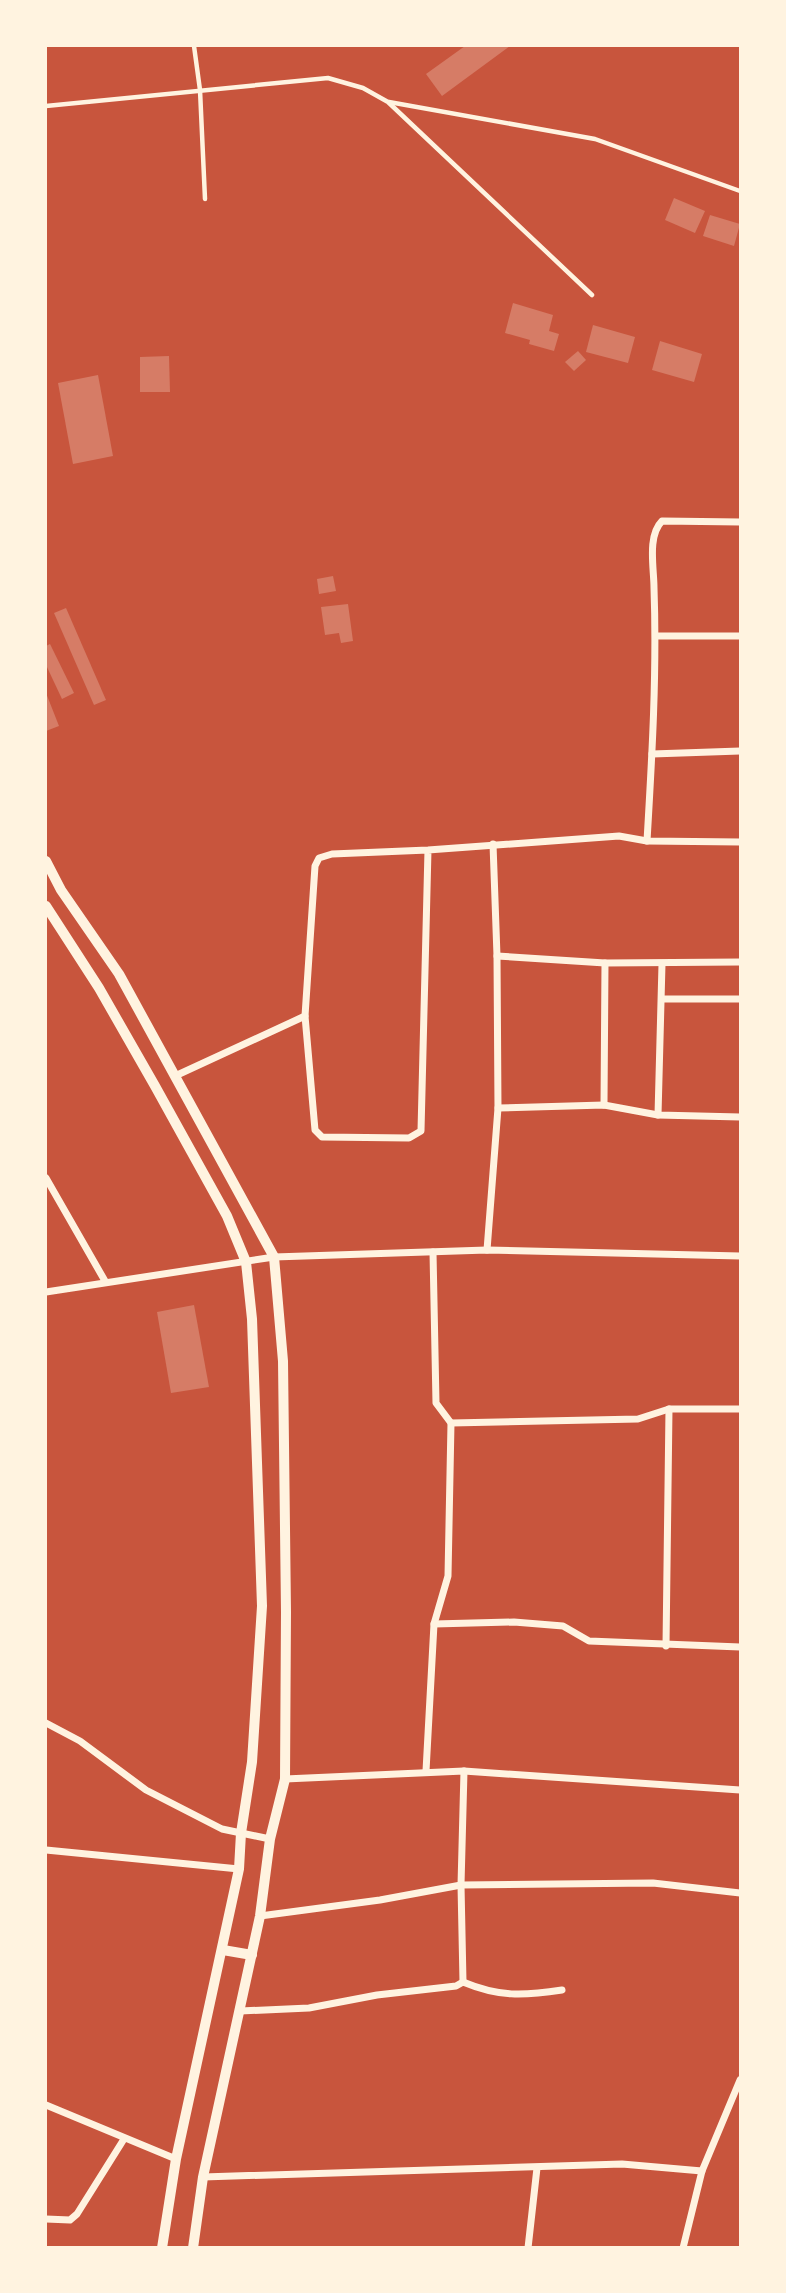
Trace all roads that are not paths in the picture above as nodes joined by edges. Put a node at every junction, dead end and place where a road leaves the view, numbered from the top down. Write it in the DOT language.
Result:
graph roads {
  1 [pos="194,46"];
  2 [pos="200,90"];
  3 [pos="388,102"];
  4 [pos="46,106"];
  5 [pos="740,191"];
  6 [pos="205,199"];
  7 [pos="592,295"];
  8 [pos="740,522"];
  9 [pos="656,636"];
  10 [pos="740,636"];
  11 [pos="740,751"];
  12 [pos="652,754"];
  13 [pos="647,841"];
  14 [pos="740,842"];
  15 [pos="493,844"];
  16 [pos="428,850"];
  17 [pos="46,861"];
  18 [pos="46,906"];
  19 [pos="497,956"];
  20 [pos="740,962"];
  21 [pos="605,963"];
  22 [pos="662,964"];
  23 [pos="662,999"];
  24 [pos="740,999"];
  25 [pos="305,1016"];
  26 [pos="175,1076"];
  27 [pos="604,1105"];
  28 [pos="498,1108"];
  29 [pos="658,1115"];
  30 [pos="740,1117"];
  31 [pos="46,1178"];
  32 [pos="487,1250"];
  33 [pos="433,1252"];
  34 [pos="740,1256"];
  35 [pos="274,1257"];
  36 [pos="246,1262"];
  37 [pos="105,1281"];
  38 [pos="46,1292"];
  39 [pos="669,1409"];
  40 [pos="740,1409"];
  41 [pos="451,1423"];
  42 [pos="434,1624"];
  43 [pos="666,1646"];
  44 [pos="740,1647"];
  45 [pos="46,1723"];
  46 [pos="426,1771"];
  47 [pos="464,1771"];
  48 [pos="285,1779"];
  49 [pos="740,1790"];
  50 [pos="241,1833"];
  51 [pos="270,1839"];
  52 [pos="46,1850"];
  53 [pos="239,1869"];
  54 [pos="461,1885"];
  55 [pos="740,1893"];
  56 [pos="260,1916"];
  57 [pos="223,1950"];
  58 [pos="252,1955"];
  59 [pos="463,1982"];
  60 [pos="562,1990"];
  61 [pos="240,2011"];
  62 [pos="740,2080"];
  63 [pos="46,2105"];
  64 [pos="124,2138"];
  65 [pos="176,2159"];
  66 [pos="537,2168"];
  67 [pos="702,2171"];
  68 [pos="203,2177"];
  69 [pos="46,2219"];
  70 [pos="162,2248"];
  71 [pos="193,2248"];
  72 [pos="528,2248"];
  73 [pos="683,2248"];
  1 -- 2 [label="lane"];
  2 -- 3 [label="lane"];
  2 -- 4 [label="lane"];
  2 -- 6 [label="lane"];
  3 -- 5 [label="lane"];
  3 -- 7 [label="lane"];
  8 -- 9 [label="street"];
  9 -- 10 [label="street"];
  9 -- 12 [label="street"];
  11 -- 12 [label="street"];
  12 -- 13 [label="street"];
  13 -- 14 [label="street"];
  13 -- 15 [label="street"];
  15 -- 16 [label="street"];
  15 -- 19 [label="street"];
  16 -- 25 [label="street"];
  16 -- 25 [label="street"];
  17 -- 26 [label="street"];
  18 -- 36 [label="street"];
  19 -- 21 [label="street"];
  19 -- 28 [label="street"];
  20 -- 22 [label="street"];
  21 -- 22 [label="street"];
  21 -- 27 [label="street"];
  22 -- 23 [label="street"];
  23 -- 24 [label="street"];
  23 -- 29 [label="street"];
  25 -- 26 [label="street"];
  26 -- 35 [label="street"];
  27 -- 28 [label="street"];
  27 -- 29 [label="street"];
  28 -- 32 [label="street"];
  29 -- 30 [label="street"];
  31 -- 37 [label="street"];
  32 -- 33 [label="street"];
  32 -- 34 [label="street"];
  33 -- 35 [label="street"];
  33 -- 41 [label="street"];
  35 -- 36 [label="street"];
  35 -- 48 [label="street"];
  36 -- 37 [label="street"];
  36 -- 50 [label="street"];
  37 -- 38 [label="street"];
  39 -- 40 [label="street"];
  39 -- 41 [label="street"];
  39 -- 43 [label="street"];
  41 -- 42 [label="street"];
  42 -- 43 [label="street"];
  42 -- 46 [label="street"];
  43 -- 44 [label="street"];
  45 -- 50 [label="street"];
  46 -- 47 [label="street"];
  46 -- 48 [label="street"];
  47 -- 49 [label="street"];
  47 -- 54 [label="street"];
  48 -- 51 [label="street"];
  50 -- 51 [label="street"];
  50 -- 53 [label="street"];
  51 -- 56 [label="street"];
  52 -- 53 [label="street"];
  53 -- 57 [label="street"];
  54 -- 55 [label="street"];
  54 -- 56 [label="street"];
  54 -- 59 [label="street"];
  56 -- 58 [label="street"];
  57 -- 58 [label="street"];
  57 -- 65 [label="street"];
  58 -- 61 [label="street"];
  59 -- 60 [label="street"];
  59 -- 61 [label="street"];
  61 -- 68 [label="street"];
  62 -- 67 [label="street"];
  63 -- 64 [label="street"];
  64 -- 65 [label="street"];
  64 -- 69 [label="street"];
  65 -- 70 [label="street"];
  66 -- 67 [label="street"];
  66 -- 68 [label="street"];
  66 -- 72 [label="street"];
  67 -- 73 [label="street"];
  68 -- 71 [label="street"];
}
